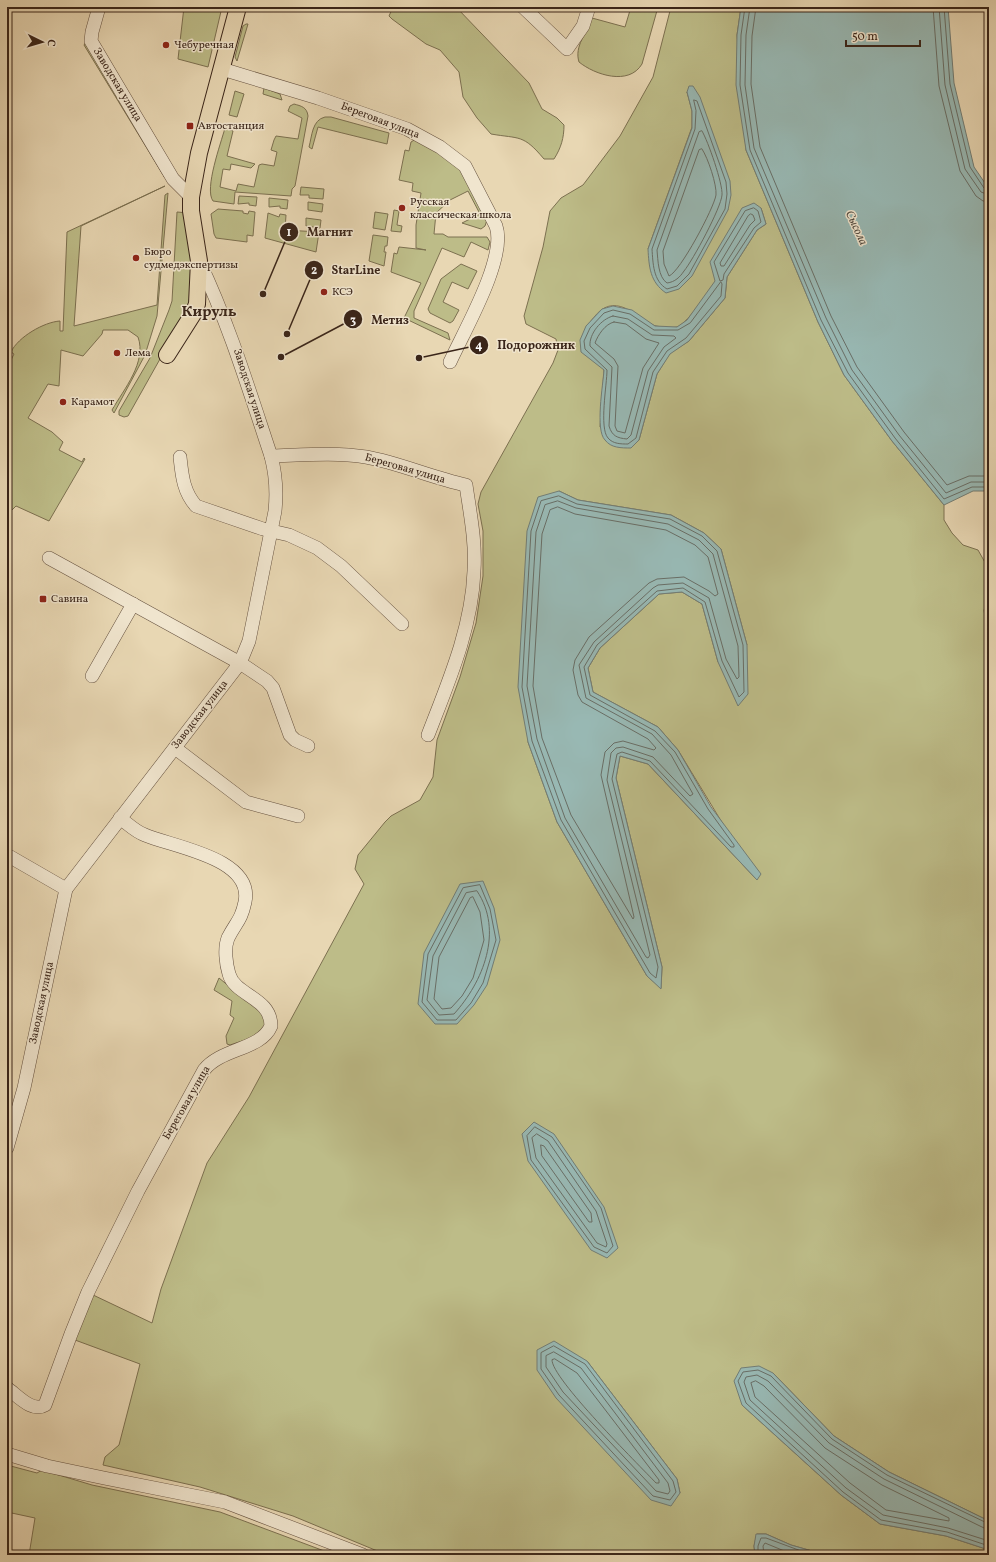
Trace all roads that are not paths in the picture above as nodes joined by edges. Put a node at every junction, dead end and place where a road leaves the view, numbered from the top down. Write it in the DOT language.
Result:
graph roads {
  1 [pos="99,7"];
  2 [pos="238,7"];
  3 [pos="523,7"];
  4 [pos="589,7"];
  5 [pos="220,77"];
  6 [pos="191,198"];
  7 [pos="199,261"];
  8 [pos="167,354"];
  9 [pos="450,362"];
  10 [pos="272,456"];
  11 [pos="180,457"];
  12 [pos="271,530"];
  13 [pos="49,558"];
  14 [pos="133,604"];
  15 [pos="402,624"];
  16 [pos="240,663"];
  17 [pos="92,676"];
  18 [pos="428,736"];
  19 [pos="308,746"];
  20 [pos="175,748"];
  21 [pos="298,816"];
  22 [pos="120,818"];
  23 [pos="7,855"];
  24 [pos="66,889"];
  25 [pos="7,1148"];
  26 [pos="7,1388"];
  27 [pos="7,1454"];
  28 [pos="363,1555"];
  1 -- 6 [label="street, Заводская улица"];
  2 -- 5 [label="main road"];
  3 -- 4 [label="street"];
  5 -- 6 [label="main road"];
  5 -- 9 [label="street, Береговая улица"];
  6 -- 7 [label="main road"];
  7 -- 8 [label="main road"];
  7 -- 10 [label="street, Заводская улица"];
  10 -- 12 [label="street, Заводская улица"];
  10 -- 18 [label="street, Береговая улица"];
  11 -- 12 [label="street"];
  12 -- 15 [label="street"];
  12 -- 16 [label="street, Заводская улица"];
  13 -- 14 [label="street"];
  14 -- 16 [label="street"];
  14 -- 17 [label="street"];
  16 -- 19 [label="street"];
  16 -- 20 [label="street, Заводская улица"];
  20 -- 21 [label="street"];
  20 -- 22 [label="street, Заводская улица"];
  22 -- 24 [label="street, Заводская улица"];
  22 -- 26 [label="street, Береговая улица"];
  23 -- 24 [label="street"];
  24 -- 25 [label="street, Заводская улица"];
  27 -- 28 [label="street"];
}
